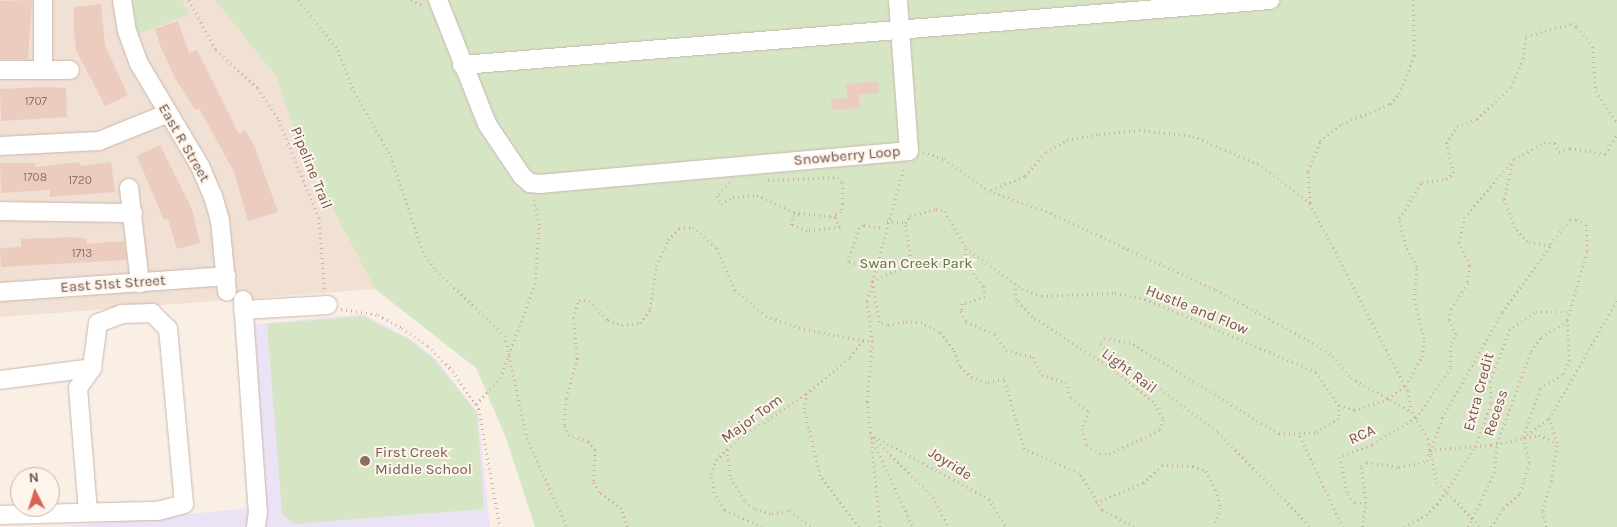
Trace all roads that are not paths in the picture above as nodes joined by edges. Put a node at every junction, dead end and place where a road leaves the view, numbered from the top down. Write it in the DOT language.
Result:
graph roads {
  1 [pos="43,0"];
  2 [pos="122,0"];
  3 [pos="438,0"];
  4 [pos="898,0"];
  5 [pos="1270,0"];
  6 [pos="900,30"];
  7 [pos="462,65"];
  8 [pos="0,70"];
  9 [pos="44,70"];
  10 [pos="70,70"];
  11 [pos="166,114"];
  12 [pos="0,146"];
  13 [pos="129,188"];
  14 [pos="0,211"];
  15 [pos="133,213"];
  16 [pos="140,283"];
  17 [pos="0,292"];
  18 [pos="235,295"];
  19 [pos="328,305"];
  20 [pos="92,368"];
  21 [pos="0,380"];
  22 [pos="88,511"];
  23 [pos="0,515"];
  24 [pos="256,527"];
  1 -- 9 [label="street"];
  2 -- 11 [label="street, East R Street"];
  3 -- 7 [label="street"];
  4 -- 6 [label="street, Snowberry Loop"];
  5 -- 6 [label="street"];
  6 -- 7 [label="street"];
  6 -- 7 [label="street, Snowberry Loop"];
  8 -- 9 [label="street"];
  9 -- 10 [label="street"];
  11 -- 12 [label="street"];
  11 -- 18 [label="street, East R Street"];
  13 -- 15 [label="street"];
  14 -- 15 [label="street"];
  15 -- 16 [label="street"];
  16 -- 17 [label="street, East 51st Street"];
  16 -- 18 [label="street, East 51st Street"];
  18 -- 19 [label="street, East 51st Street"];
  18 -- 24 [label="street, East R Street"];
  20 -- 21 [label="street"];
  20 -- 22 [label="street"];
  20 -- 22 [label="street"];
  22 -- 23 [label="street"];
}
